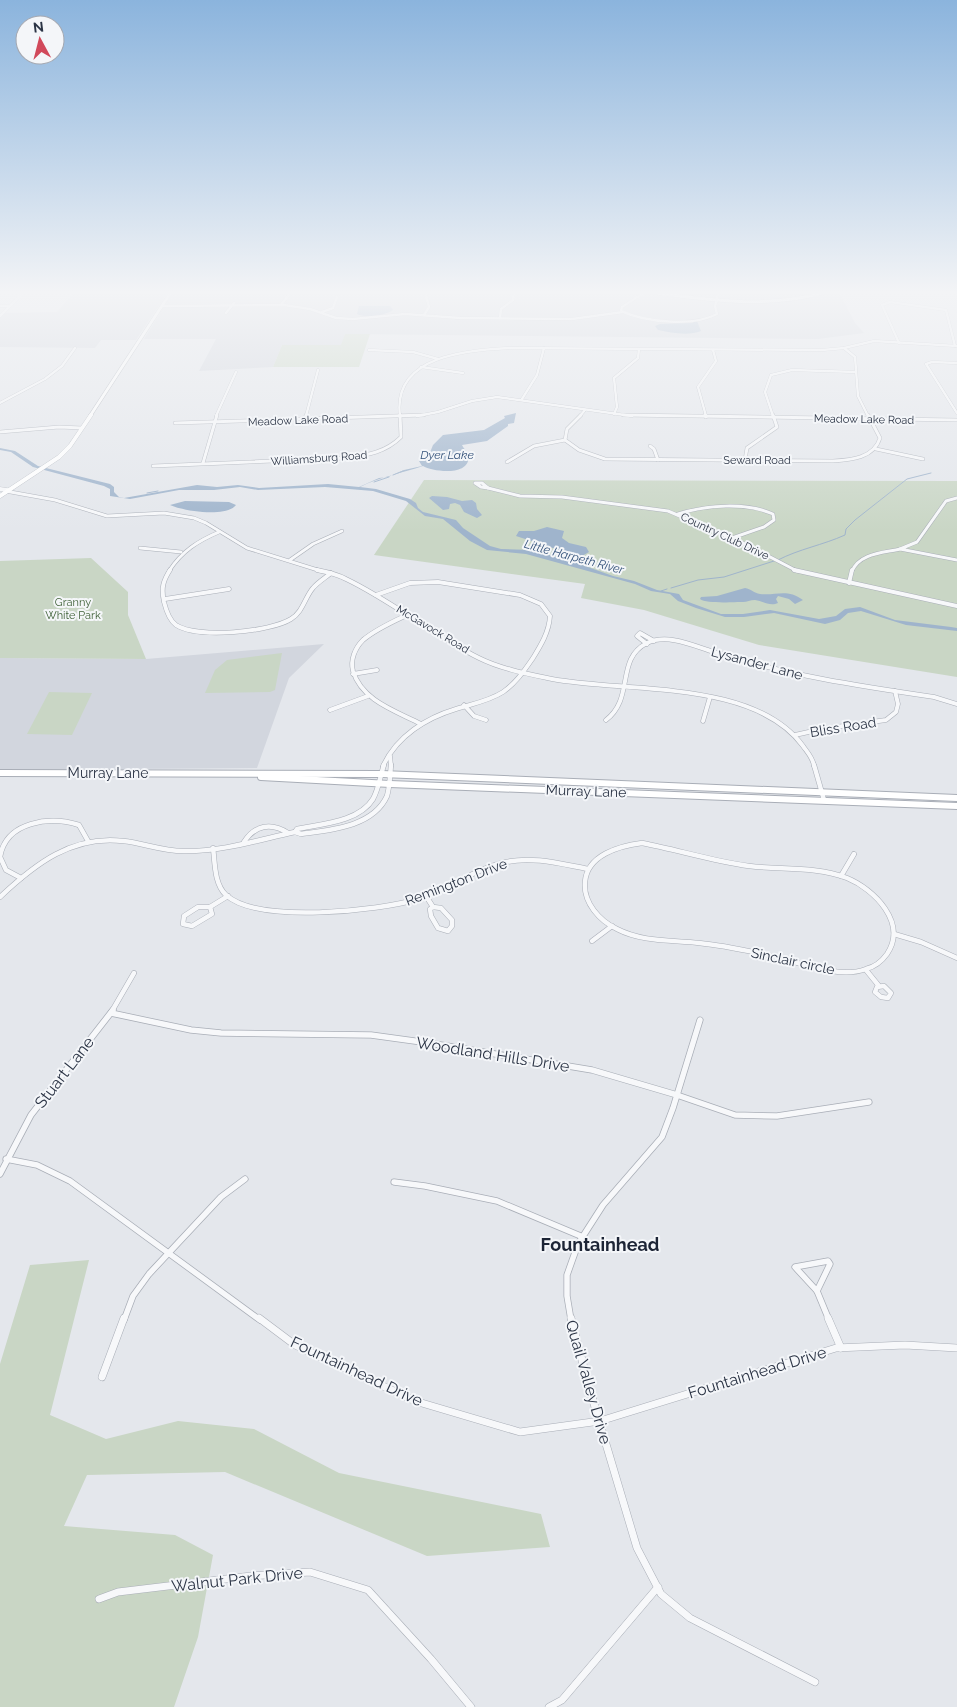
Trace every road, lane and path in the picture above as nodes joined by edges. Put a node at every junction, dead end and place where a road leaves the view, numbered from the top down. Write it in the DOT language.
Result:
graph roads {
  1 [pos="55,372"];
  2 [pos="118,372"];
  3 [pos="236,372"];
  4 [pos="318,372"];
  5 [pos="415,372"];
  6 [pos="454,372"];
  7 [pos="539,372"];
  8 [pos="622,372"];
  9 [pos="709,372"];
  10 [pos="784,372"];
  11 [pos="845,372"];
  12 [pos="856,372"];
  13 [pos="931,372"];
  14 [pos="463,373"];
  15 [pos="522,399"];
  16 [pos="0,403"];
  17 [pos="585,410"];
  18 [pos="957,412"];
  19 [pos="614,414"];
  20 [pos="400,417"];
  21 [pos="706,417"];
  22 [pos="775,418"];
  23 [pos="871,419"];
  24 [pos="305,420"];
  25 [pos="957,420"];
  26 [pos="174,423"];
  27 [pos="212,423"];
  28 [pos="82,428"];
  29 [pos="0,432"];
  30 [pos="565,440"];
  31 [pos="650,446"];
  32 [pos="876,449"];
  33 [pos="923,459"];
  34 [pos="658,460"];
  35 [pos="745,460"];
  36 [pos="507,462"];
  37 [pos="203,463"];
  38 [pos="153,466"];
  39 [pos="488,488"];
  40 [pos="3,492"];
  41 [pos="957,498"];
  42 [pos="778,510"];
  43 [pos="770,512"];
  44 [pos="678,514"];
  45 [pos="342,531"];
  46 [pos="219,532"];
  47 [pos="732,538"];
  48 [pos="140,548"];
  49 [pos="900,549"];
  50 [pos="181,552"];
  51 [pos="290,560"];
  52 [pos="957,560"];
  53 [pos="331,573"];
  54 [pos="849,583"];
  55 [pos="229,589"];
  56 [pos="376,595"];
  57 [pos="165,598"];
  58 [pos="957,606"];
  59 [pos="407,615"];
  60 [pos="654,641"];
  61 [pos="647,644"];
  62 [pos="377,670"];
  63 [pos="523,672"];
  64 [pos="353,674"];
  65 [pos="623,686"];
  66 [pos="895,691"];
  67 [pos="368,696"];
  68 [pos="710,697"];
  69 [pos="957,704"];
  70 [pos="464,705"];
  71 [pos="330,710"];
  72 [pos="486,720"];
  73 [pos="606,720"];
  74 [pos="703,721"];
  75 [pos="421,724"];
  76 [pos="796,735"];
  77 [pos="390,756"];
  78 [pos="0,774"];
  79 [pos="216,774"];
  80 [pos="382,774"];
  81 [pos="390,774"];
  82 [pos="379,783"];
  83 [pos="390,784"];
  84 [pos="820,791"];
  85 [pos="957,798"];
  86 [pos="824,800"];
  87 [pos="957,806"];
  88 [pos="295,832"];
  89 [pos="288,833"];
  90 [pos="88,841"];
  91 [pos="244,842"];
  92 [pos="213,848"];
  93 [pos="854,854"];
  94 [pos="588,869"];
  95 [pos="841,876"];
  96 [pos="21,878"];
  97 [pos="228,896"];
  98 [pos="426,896"];
  99 [pos="0,897"];
  100 [pos="210,907"];
  101 [pos="433,907"];
  102 [pos="612,926"];
  103 [pos="894,934"];
  104 [pos="592,941"];
  105 [pos="957,958"];
  106 [pos="866,970"];
  107 [pos="134,973"];
  108 [pos="879,986"];
  109 [pos="111,1013"];
  110 [pos="700,1020"];
  111 [pos="677,1095"];
  112 [pos="869,1102"];
  113 [pos="6,1159"];
  114 [pos="0,1174"];
  115 [pos="245,1178"];
  116 [pos="394,1182"];
  117 [pos="582,1237"];
  118 [pos="170,1253"];
  119 [pos="816,1291"];
  120 [pos="841,1348"];
  121 [pos="957,1348"];
  122 [pos="102,1377"];
  123 [pos="600,1420"];
  124 [pos="658,1587"];
  125 [pos="99,1599"];
  126 [pos="815,1682"];
  127 [pos="471,1707"];
  128 [pos="549,1707"];
  1 -- 16 [label="street"];
  2 -- 28 [label="main road"];
  3 -- 27 [label="street"];
  4 -- 24 [label="street"];
  5 -- 20 [label="street, Williamsburg Road"];
  6 -- 14 [label="street"];
  7 -- 15 [label="street"];
  8 -- 19 [label="street"];
  9 -- 21 [label="street"];
  10 -- 22 [label="street"];
  11 -- 12 [label="street"];
  12 -- 23 [label="street"];
  13 -- 18 [label="street"];
  15 -- 17 [label="street, Meadow Lake Road"];
  15 -- 20 [label="street, Meadow Lake Road"];
  17 -- 19 [label="street, Meadow Lake Road"];
  17 -- 30 [label="street"];
  19 -- 21 [label="street, Meadow Lake Road"];
  20 -- 24 [label="street, Meadow Lake Road"];
  20 -- 37 [label="street, Williamsburg Road"];
  21 -- 22 [label="street, Meadow Lake Road"];
  22 -- 23 [label="street, Meadow Lake Road"];
  22 -- 35 [label="street"];
  23 -- 25 [label="street, Meadow Lake Road"];
  23 -- 32 [label="street"];
  24 -- 27 [label="street, Meadow Lake Road"];
  26 -- 27 [label="street, Meadow Lake Road"];
  27 -- 37 [label="street"];
  28 -- 29 [label="street"];
  28 -- 40 [label="main road"];
  30 -- 34 [label="street, Seward Road"];
  30 -- 36 [label="street"];
  31 -- 34 [label="street"];
  32 -- 33 [label="street"];
  32 -- 35 [label="street, Seward Road"];
  34 -- 35 [label="street, Seward Road"];
  37 -- 38 [label="street, Williamsburg Road"];
  39 -- 44 [label="street, Country Club Drive"];
  40 -- 46 [label="street, McGavock Road"];
  41 -- 49 [label="street"];
  42 -- 43 [label="street"];
  43 -- 44 [label="street"];
  43 -- 47 [label="street"];
  44 -- 47 [label="street, Country Club Drive"];
  45 -- 51 [label="street"];
  46 -- 50 [label="street"];
  46 -- 51 [label="street, McGavock Road"];
  47 -- 54 [label="street, Country Club Drive"];
  48 -- 50 [label="street"];
  49 -- 52 [label="street"];
  49 -- 54 [label="street"];
  50 -- 57 [label="street"];
  51 -- 53 [label="street, McGavock Road"];
  53 -- 56 [label="street, McGavock Road"];
  53 -- 57 [label="street"];
  54 -- 58 [label="street, Country Club Drive"];
  55 -- 57 [label="street"];
  56 -- 59 [label="street, McGavock Road"];
  56 -- 63 [label="street"];
  59 -- 63 [label="street, McGavock Road"];
  59 -- 64 [label="street"];
  60 -- 61 [label="street, Lysander Lane"];
  60 -- 61 [label="street"];
  60 -- 66 [label="street, Lysander Lane"];
  61 -- 65 [label="street, Lysander Lane"];
  62 -- 64 [label="street"];
  63 -- 65 [label="street, McGavock Road"];
  63 -- 70 [label="street"];
  64 -- 67 [label="street"];
  65 -- 68 [label="street, McGavock Road"];
  65 -- 73 [label="street, Lysander Lane"];
  66 -- 69 [label="street, Lysander Lane"];
  66 -- 76 [label="street, Bliss Road"];
  67 -- 71 [label="street"];
  67 -- 75 [label="street"];
  68 -- 74 [label="street"];
  68 -- 76 [label="street, McGavock Road"];
  70 -- 72 [label="street"];
  70 -- 75 [label="street"];
  75 -- 77 [label="street"];
  76 -- 84 [label="street, McGavock Road"];
  77 -- 80 [label="street"];
  77 -- 81 [label="street"];
  78 -- 79 [label="main road, Murray Lane"];
  79 -- 80 [label="main road, Murray Lane"];
  79 -- 82 [label="main road, Murray Lane"];
  80 -- 81 [label="main road, Murray Lane"];
  80 -- 82 [label="street"];
  81 -- 83 [label="street"];
  81 -- 84 [label="main road, Murray Lane"];
  82 -- 83 [label="main road, Murray Lane"];
  82 -- 88 [label="street"];
  83 -- 86 [label="main road, Murray Lane"];
  83 -- 88 [label="street"];
  84 -- 85 [label="main road, Murray Lane"];
  84 -- 86 [label="street, McGavock Road"];
  86 -- 87 [label="main road, Murray Lane"];
  88 -- 89 [label="street"];
  89 -- 91 [label="street"];
  89 -- 91 [label="street"];
  90 -- 92 [label="street"];
  90 -- 96 [label="street"];
  90 -- 96 [label="street"];
  91 -- 92 [label="street"];
  92 -- 97 [label="street"];
  93 -- 95 [label="street"];
  94 -- 95 [label="street"];
  94 -- 98 [label="street, Remington Drive"];
  94 -- 102 [label="street, Sinclair circle"];
  95 -- 103 [label="street"];
  96 -- 99 [label="street"];
  97 -- 98 [label="street, Remington Drive"];
  97 -- 100 [label="street"];
  98 -- 101 [label="street"];
  100 -- 100 [label="street"];
  101 -- 101 [label="street"];
  102 -- 104 [label="street"];
  102 -- 106 [label="street, Sinclair circle"];
  103 -- 105 [label="street"];
  103 -- 106 [label="street"];
  106 -- 108 [label="street"];
  107 -- 109 [label="street, Stuart Lane"];
  109 -- 111 [label="street, Woodland Hills Drive"];
  109 -- 113 [label="street, Stuart Lane"];
  110 -- 111 [label="street, Quail Valley Drive"];
  111 -- 112 [label="street, Woodland Hills Drive"];
  111 -- 117 [label="street, Quail Valley Drive"];
  113 -- 114 [label="street, Stuart Lane"];
  113 -- 118 [label="street, Fountainhead Drive"];
  115 -- 118 [label="street"];
  116 -- 117 [label="street"];
  117 -- 123 [label="street, Quail Valley Drive"];
  118 -- 122 [label="street"];
  118 -- 123 [label="street, Fountainhead Drive"];
  119 -- 119 [label="street"];
  119 -- 120 [label="street"];
  120 -- 121 [label="street, Fountainhead Drive"];
  120 -- 123 [label="street, Fountainhead Drive"];
  123 -- 124 [label="street, Quail Valley Drive"];
  124 -- 126 [label="street, Quail Valley Drive"];
  124 -- 128 [label="street"];
  125 -- 127 [label="street, Walnut Park Drive"];
}
